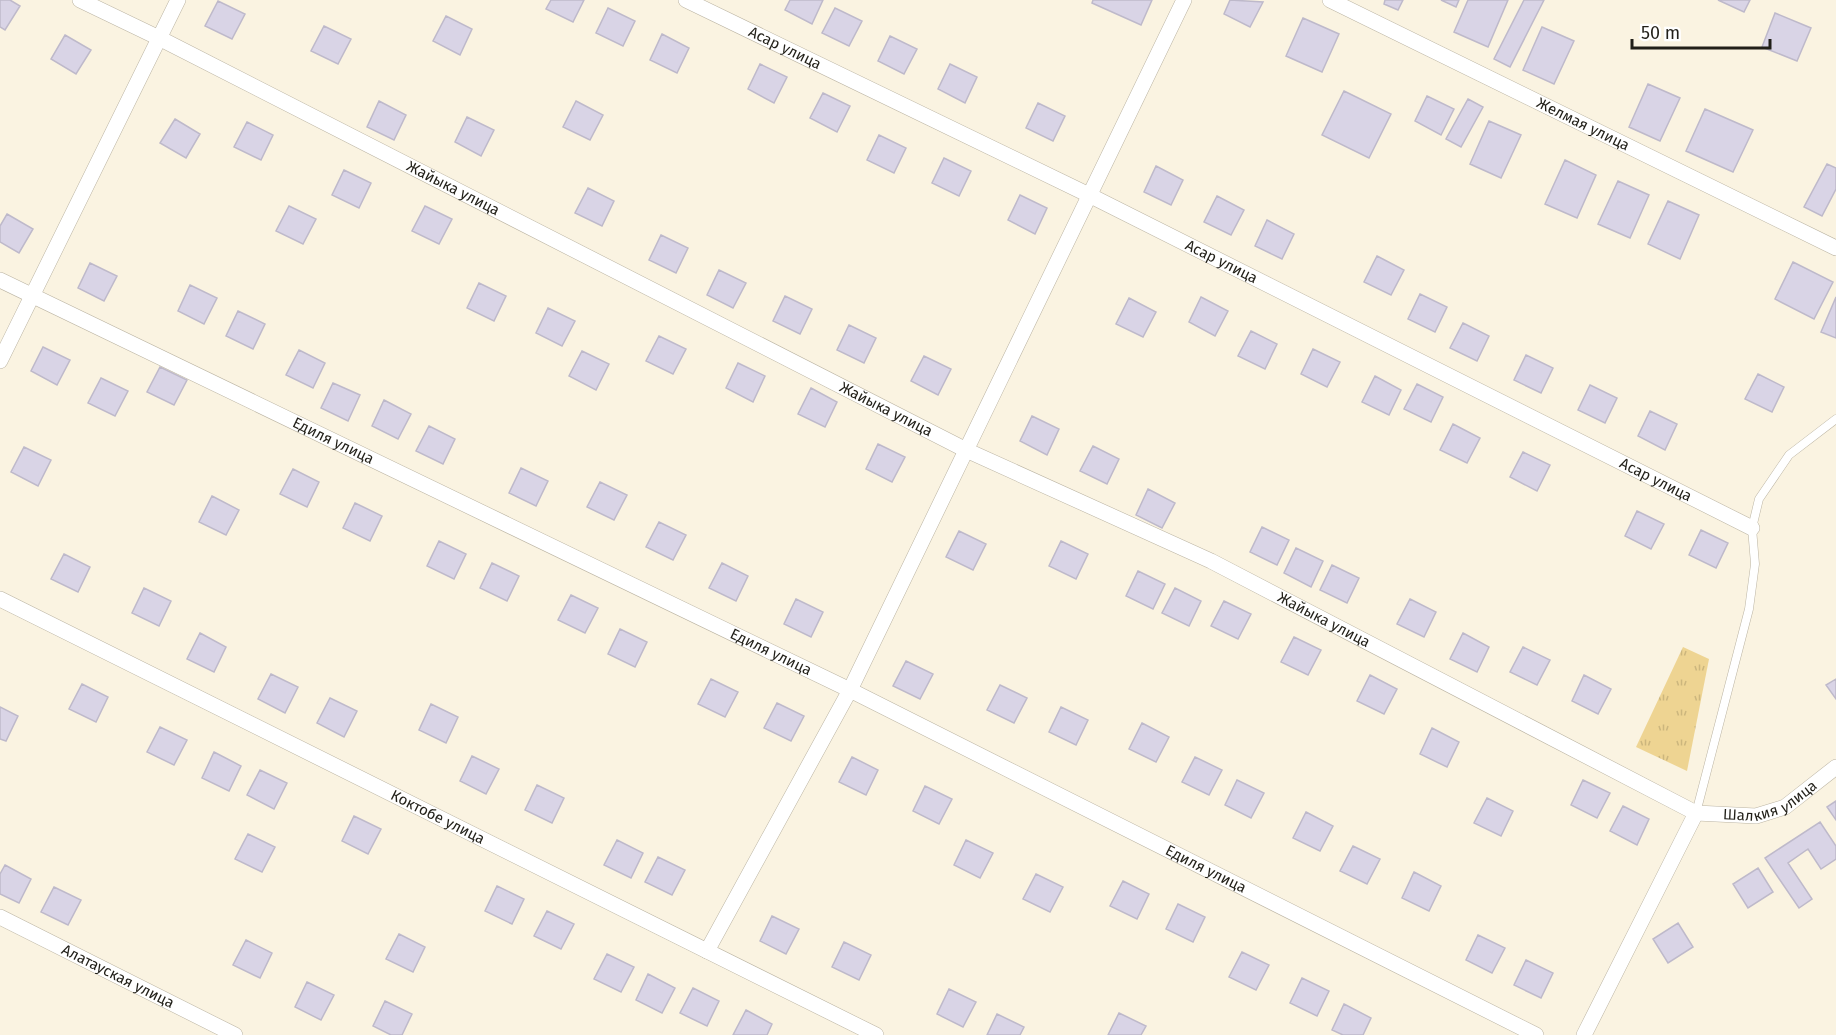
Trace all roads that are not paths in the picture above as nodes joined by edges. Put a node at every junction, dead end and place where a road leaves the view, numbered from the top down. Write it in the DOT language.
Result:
graph roads {
  1 [pos="80,0"];
  2 [pos="178,0"];
  3 [pos="686,0"];
  4 [pos="1184,0"];
  5 [pos="1330,0"];
  6 [pos="159,38"];
  7 [pos="1089,195"];
  8 [pos="1836,248"];
  9 [pos="0,280"];
  10 [pos="32,296"];
  11 [pos="0,361"];
  12 [pos="1836,418"];
  13 [pos="966,450"];
  14 [pos="1752,528"];
  15 [pos="0,598"];
  16 [pos="850,690"];
  17 [pos="1836,767"];
  18 [pos="1696,813"];
  19 [pos="0,917"];
  20 [pos="707,951"];
  21 [pos="235,1035"];
  22 [pos="876,1035"];
  23 [pos="1536,1035"];
  24 [pos="1584,1035"];
  1 -- 6 [label="street, Жайыка улица"];
  2 -- 6 [label="street"];
  3 -- 7 [label="street, Асар улица"];
  4 -- 7 [label="street"];
  5 -- 8 [label="street, Желмая улица"];
  6 -- 10 [label="street"];
  6 -- 13 [label="street, Жайыка улица"];
  7 -- 13 [label="street"];
  7 -- 14 [label="street, Асар улица"];
  9 -- 10 [label="street, Едиля улица"];
  10 -- 11 [label="street"];
  10 -- 16 [label="street, Едиля улица"];
  12 -- 14 [label="lane"];
  13 -- 16 [label="street"];
  13 -- 18 [label="street, Жайыка улица"];
  14 -- 18 [label="lane"];
  15 -- 20 [label="street, Коктобе улица"];
  16 -- 20 [label="street"];
  16 -- 23 [label="street, Едиля улица"];
  17 -- 18 [label="street, Шалкия улица"];
  18 -- 24 [label="street"];
  19 -- 21 [label="street, Алатауская улица"];
  20 -- 22 [label="street, Коктобе улица"];
}
